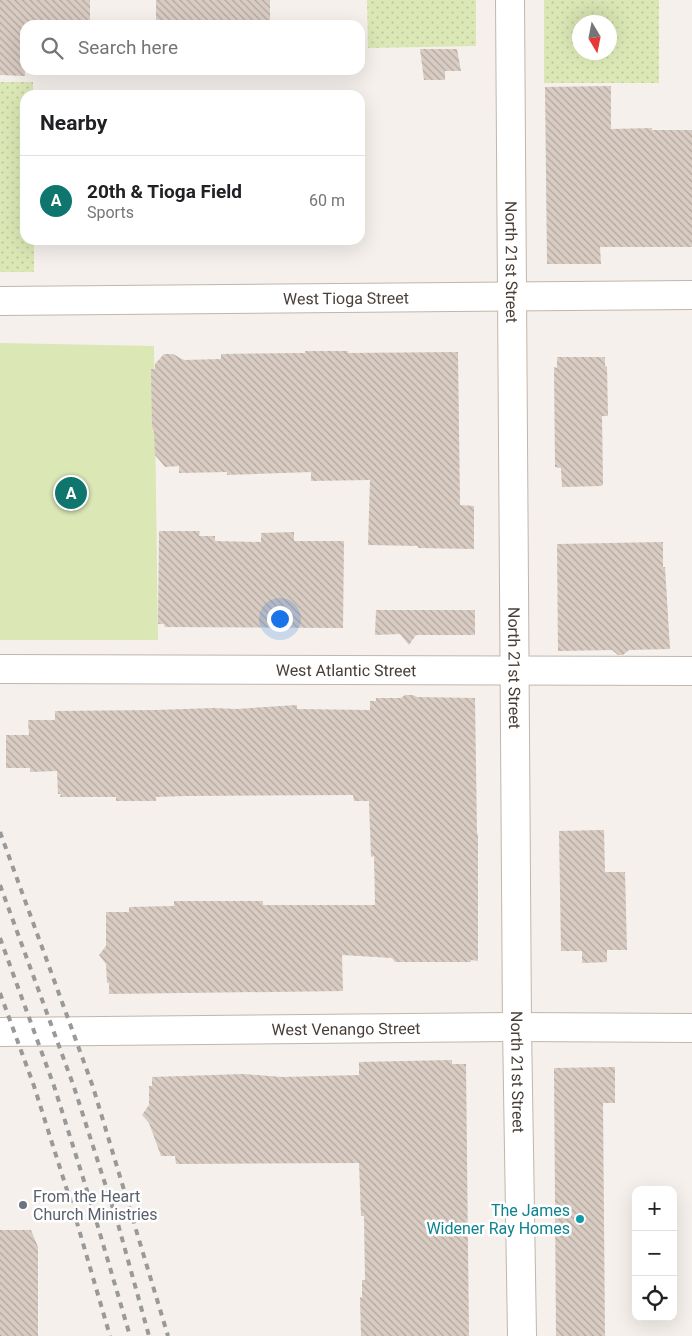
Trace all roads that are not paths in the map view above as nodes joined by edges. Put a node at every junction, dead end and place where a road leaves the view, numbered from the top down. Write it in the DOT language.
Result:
graph roads {
  1 [pos="510,0"];
  2 [pos="692,295"];
  3 [pos="513,298"];
  4 [pos="0,301"];
  5 [pos="0,669"];
  6 [pos="514,671"];
  7 [pos="692,671"];
  8 [pos="517,1027"];
  9 [pos="692,1028"];
  10 [pos="0,1032"];
  11 [pos="522,1336"];
  1 -- 3 [label="street, North 21st Street"];
  2 -- 3 [label="street, West Tioga Street"];
  3 -- 4 [label="street, West Tioga Street"];
  3 -- 6 [label="street, North 21st Street"];
  5 -- 6 [label="street, West Atlantic Street"];
  6 -- 7 [label="street, West Atlantic Street"];
  6 -- 8 [label="street, North 21st Street"];
  8 -- 9 [label="street, West Venango Street"];
  8 -- 10 [label="street, West Venango Street"];
  8 -- 11 [label="street, North 21st Street"];
}
